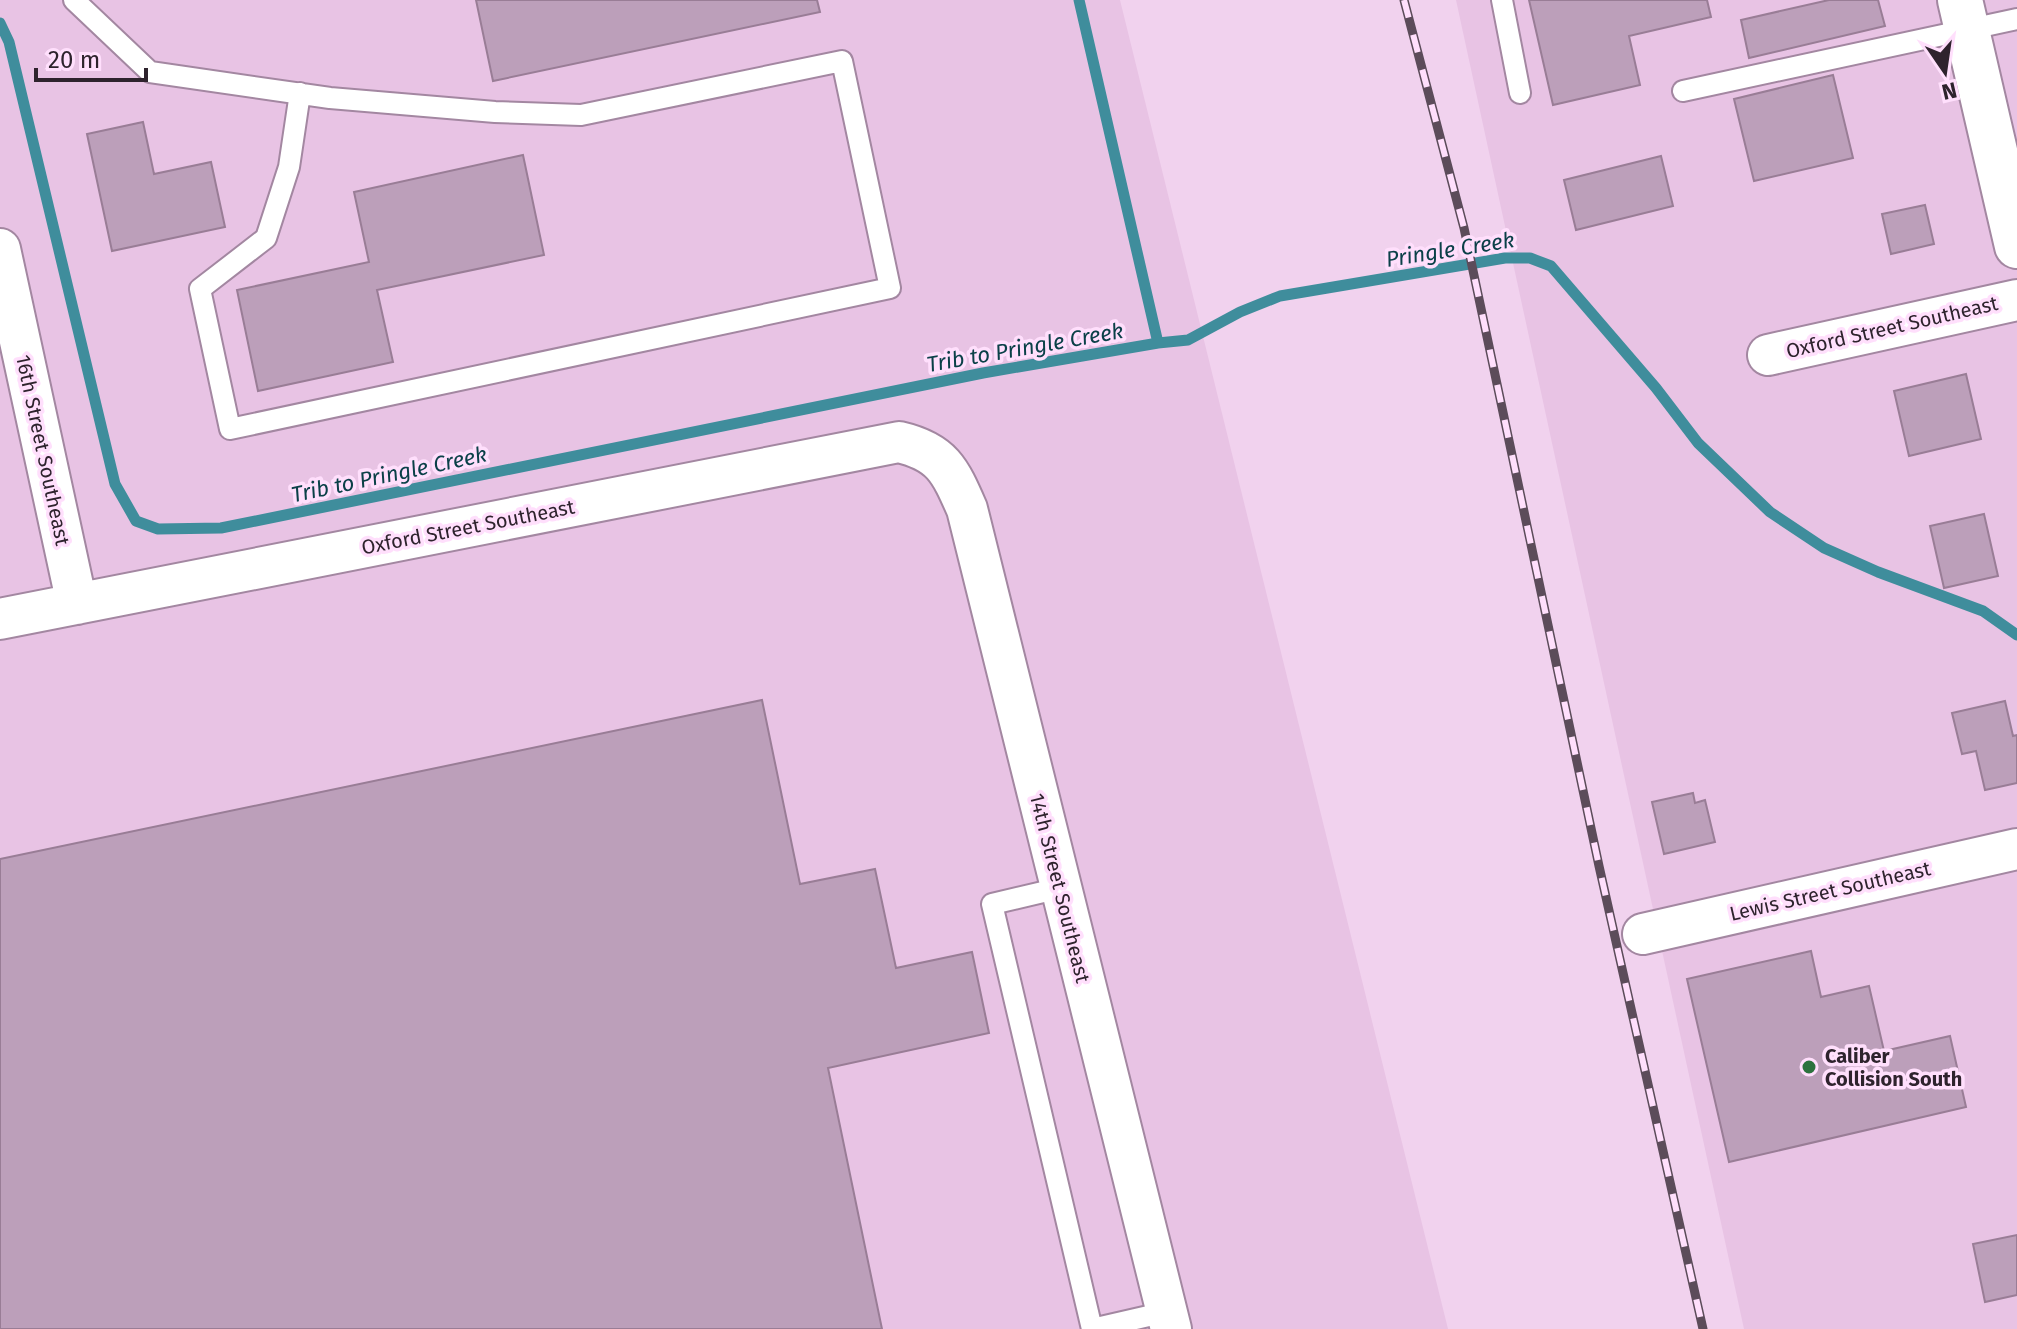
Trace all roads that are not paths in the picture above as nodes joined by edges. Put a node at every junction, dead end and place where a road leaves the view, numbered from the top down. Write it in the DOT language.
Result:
graph roads {
  1 [pos="74,0"];
  2 [pos="1502,0"];
  3 [pos="1964,15"];
  4 [pos="2017,19"];
  5 [pos="1683,91"];
  6 [pos="300,93"];
  7 [pos="1520,93"];
  8 [pos="2017,246"];
  9 [pos="0,249"];
  10 [pos="2017,300"];
  11 [pos="1768,355"];
  12 [pos="934,454"];
  13 [pos="77,604"];
  14 [pos="0,619"];
  15 [pos="2017,849"];
  16 [pos="1060,888"];
  17 [pos="1643,934"];
  18 [pos="1168,1321"];
  1 -- 6 [label="lane"];
  2 -- 7 [label="lane"];
  3 -- 4 [label="lane"];
  3 -- 5 [label="lane"];
  3 -- 8 [label="main road"];
  6 -- 6 [label="lane"];
  9 -- 13 [label="street, 16th Street Southeast"];
  10 -- 11 [label="street, Oxford Street Southeast"];
  12 -- 13 [label="street, Oxford Street Southeast"];
  12 -- 16 [label="street, 14th Street Southeast"];
  13 -- 14 [label="street, Oxford Street Southeast"];
  15 -- 17 [label="street, Lewis Street Southeast"];
  16 -- 18 [label="street, 14th Street Southeast"];
  16 -- 18 [label="lane"];
}
